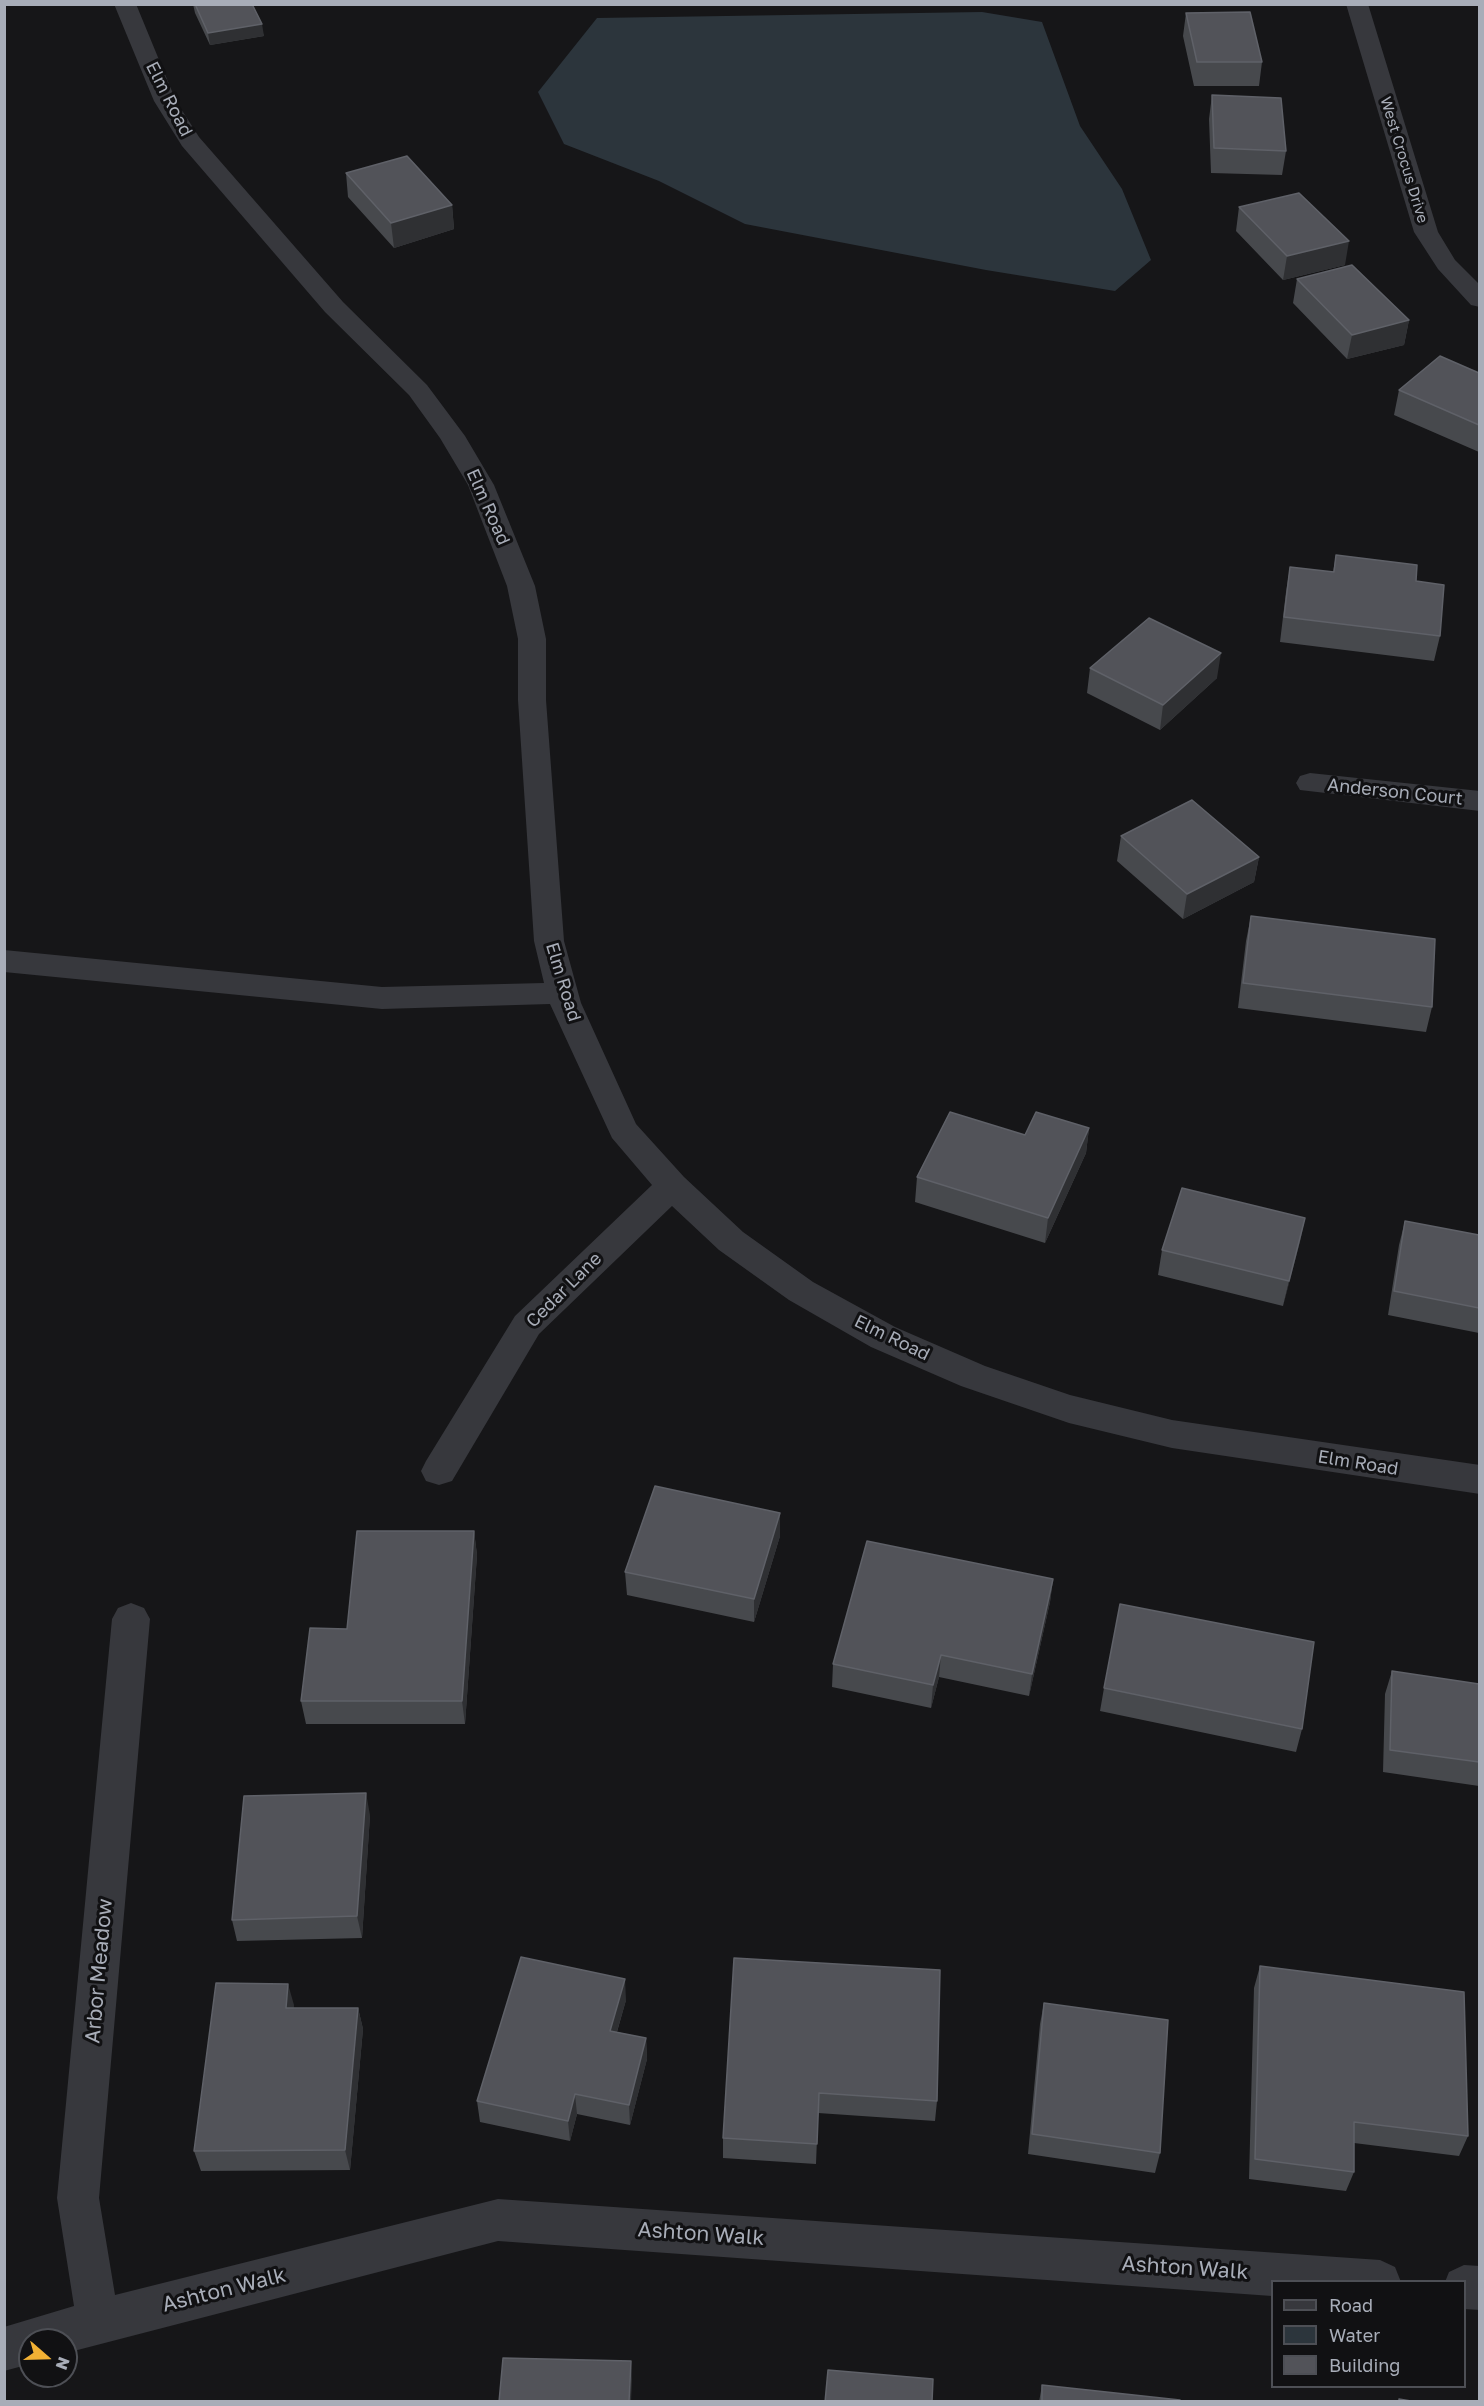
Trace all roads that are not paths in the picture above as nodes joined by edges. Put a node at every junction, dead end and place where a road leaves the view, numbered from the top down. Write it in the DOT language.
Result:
graph roads {
  1 [pos="125,4"];
  2 [pos="1358,4"];
  3 [pos="1479,300"];
  4 [pos="1310,783"];
  5 [pos="1479,801"];
  6 [pos="4,962"];
  7 [pos="563,993"];
  8 [pos="672,1186"];
  9 [pos="439,1471"];
  10 [pos="1479,1480"];
  11 [pos="131,1619"];
  12 [pos="1352,2280"];
  13 [pos="98,2321"];
  14 [pos="75,2328"];
  1 -- 7 [label="street, Elm Road"];
  2 -- 3 [label="street, West Crocus Drive"];
  4 -- 5 [label="street, Anderson Court"];
  6 -- 7 [label="street"];
  7 -- 8 [label="street, Elm Road"];
  8 -- 9 [label="street, Cedar Lane"];
  8 -- 10 [label="street, Elm Road"];
  11 -- 13 [label="street, Arbor Meadow"];
  12 -- 13 [label="street, Ashton Walk"];
  13 -- 14 [label="street, Ashton Walk"];
}
